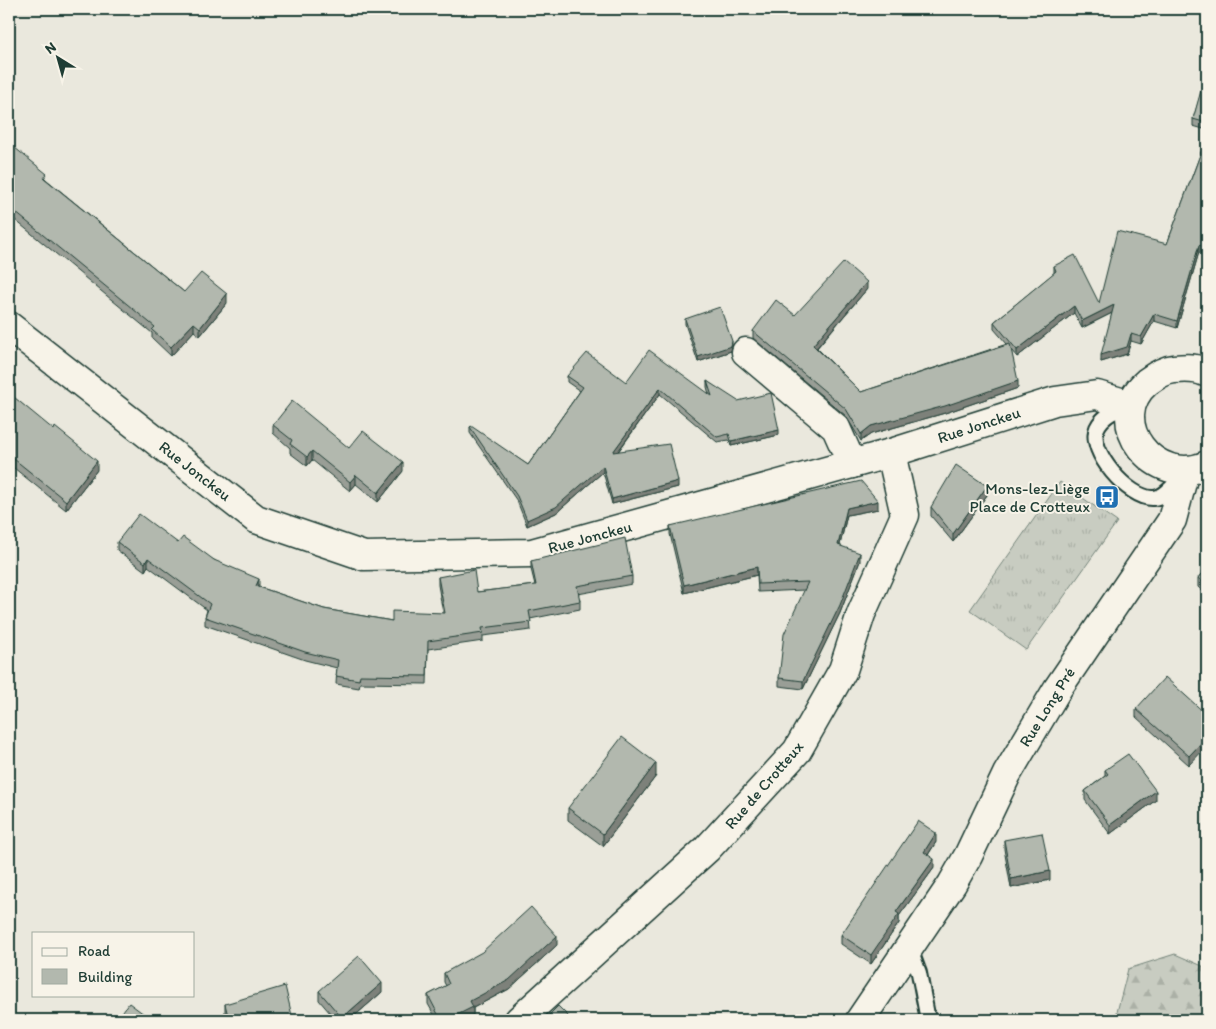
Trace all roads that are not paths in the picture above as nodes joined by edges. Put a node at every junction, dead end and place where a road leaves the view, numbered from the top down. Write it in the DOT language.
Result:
graph roads {
  1 [pos="9,326"];
  2 [pos="746,352"];
  3 [pos="1207,373"];
  4 [pos="1131,405"];
  5 [pos="891,453"];
  6 [pos="852,464"];
  7 [pos="1196,468"];
  8 [pos="909,946"];
  9 [pos="519,1020"];
  10 [pos="860,1020"];
  11 [pos="928,1020"];
  1 -- 6 [label="street, Rue Jonckeu"];
  2 -- 6 [label="street"];
  3 -- 4 [label="street"];
  4 -- 5 [label="street, Rue Jonckeu"];
  4 -- 7 [label="street"];
  4 -- 7 [label="lane"];
  5 -- 6 [label="street, Rue Jonckeu"];
  5 -- 9 [label="street, Rue de Crotteux"];
  7 -- 8 [label="street, Rue Long Pré"];
  8 -- 10 [label="street, Rue Long Pré"];
  8 -- 11 [label="lane"];
}
